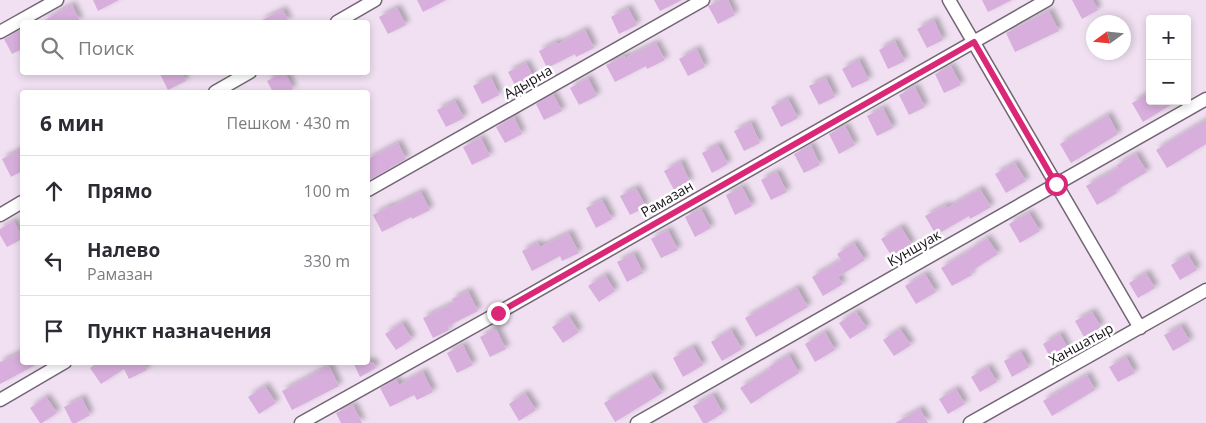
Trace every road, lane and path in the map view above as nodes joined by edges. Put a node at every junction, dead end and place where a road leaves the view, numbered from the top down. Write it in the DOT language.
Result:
graph roads {
  1 [pos="57,0"];
  2 [pos="375,0"];
  3 [pos="703,0"];
  4 [pos="949,0"];
  5 [pos="1047,0"];
  6 [pos="21,20"];
  7 [pos="340,20"];
  8 [pos="20,21"];
  9 [pos="0,32"];
  10 [pos="974,42"];
  11 [pos="245,75"];
  12 [pos="218,90"];
  13 [pos="1206,99"];
  14 [pos="1056,184"];
  15 [pos="370,189"];
  16 [pos="20,203"];
  17 [pos="0,215"];
  18 [pos="1206,290"];
  19 [pos="1140,328"];
  20 [pos="60,365"];
  21 [pos="0,400"];
  22 [pos="301,423"];
  23 [pos="637,423"];
  24 [pos="970,423"];
  1 -- 6 [label="street"];
  2 -- 7 [label="street"];
  3 -- 15 [label="street, Адырна"];
  4 -- 10 [label="street"];
  5 -- 10 [label="street, Рамазан"];
  8 -- 9 [label="street"];
  10 -- 14 [label="street"];
  10 -- 22 [label="street, Рамазан"];
  11 -- 12 [label="street"];
  13 -- 14 [label="street, Куншуак"];
  14 -- 19 [label="street"];
  14 -- 23 [label="street, Куншуак"];
  16 -- 17 [label="street"];
  18 -- 19 [label="street, Ханшатыр"];
  19 -- 24 [label="street, Ханшатыр"];
  20 -- 21 [label="street"];
}
